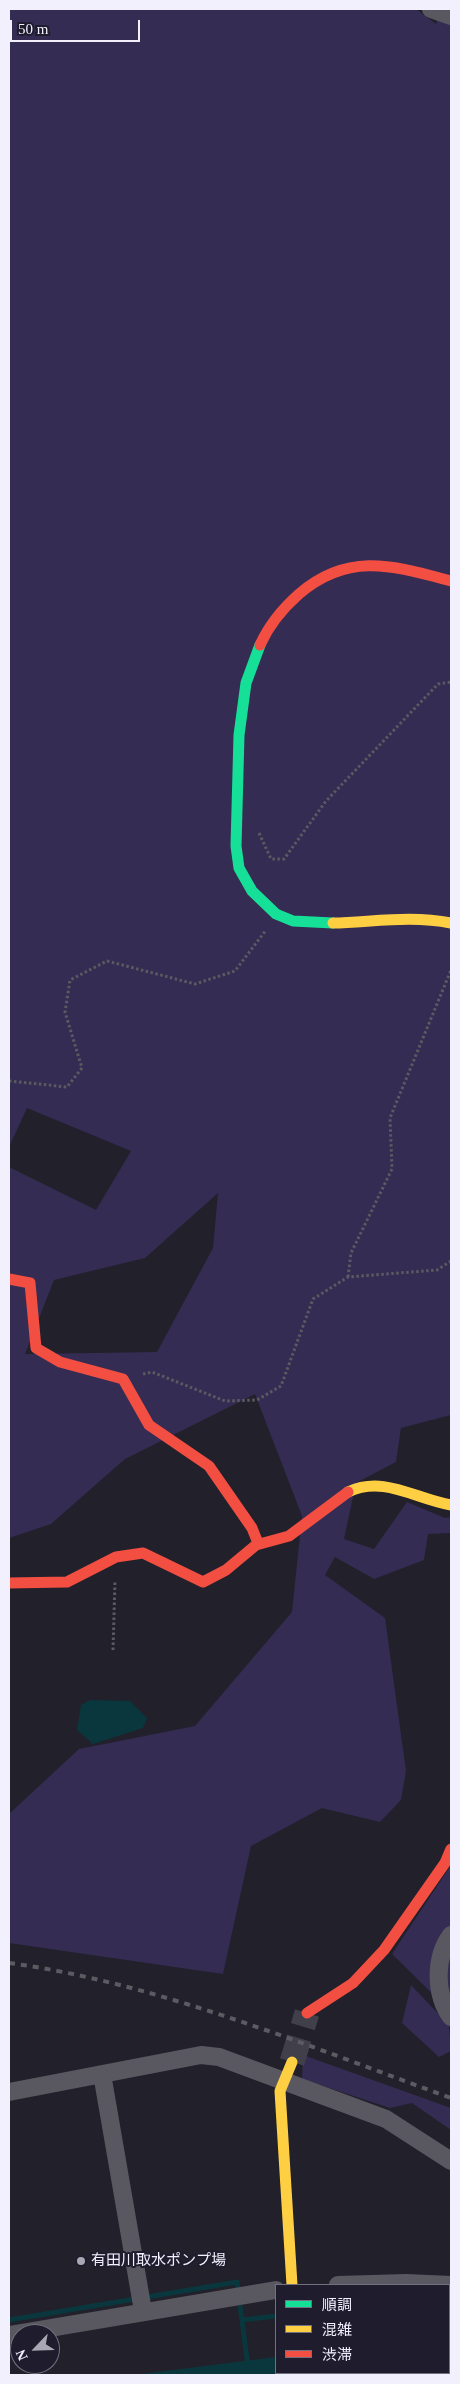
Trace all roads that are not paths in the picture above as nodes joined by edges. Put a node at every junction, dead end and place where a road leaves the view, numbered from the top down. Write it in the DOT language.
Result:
graph roads {
  1 [pos="431,9"];
  2 [pos="451,16"];
  3 [pos="451,582"];
  4 [pos="451,923"];
  5 [pos="9,1278"];
  6 [pos="451,1505"];
  7 [pos="258,1544"];
  8 [pos="9,1583"];
  9 [pos="451,1849"];
  10 [pos="451,1935"];
  11 [pos="307,2013"];
  12 [pos="451,2017"];
  13 [pos="292,2062"];
  14 [pos="102,2074"];
  15 [pos="285,2080"];
  16 [pos="9,2092"];
  17 [pos="451,2161"];
  18 [pos="292,2284"];
  19 [pos="372,2284"];
  20 [pos="428,2284"];
  21 [pos="275,2290"];
  22 [pos="143,2311"];
  23 [pos="9,2335"];
  1 -- 2 [label="street"];
  3 -- 4 [label="street"];
  5 -- 7 [label="street"];
  6 -- 7 [label="street"];
  7 -- 8 [label="street"];
  9 -- 11 [label="street"];
  10 -- 12 [label="street"];
  13 -- 15 [label="street"];
  14 -- 15 [label="street"];
  14 -- 16 [label="street"];
  14 -- 22 [label="street"];
  15 -- 17 [label="street"];
  15 -- 18 [label="street"];
  19 -- 20 [label="street"];
  21 -- 22 [label="street"];
  22 -- 23 [label="street"];
}
